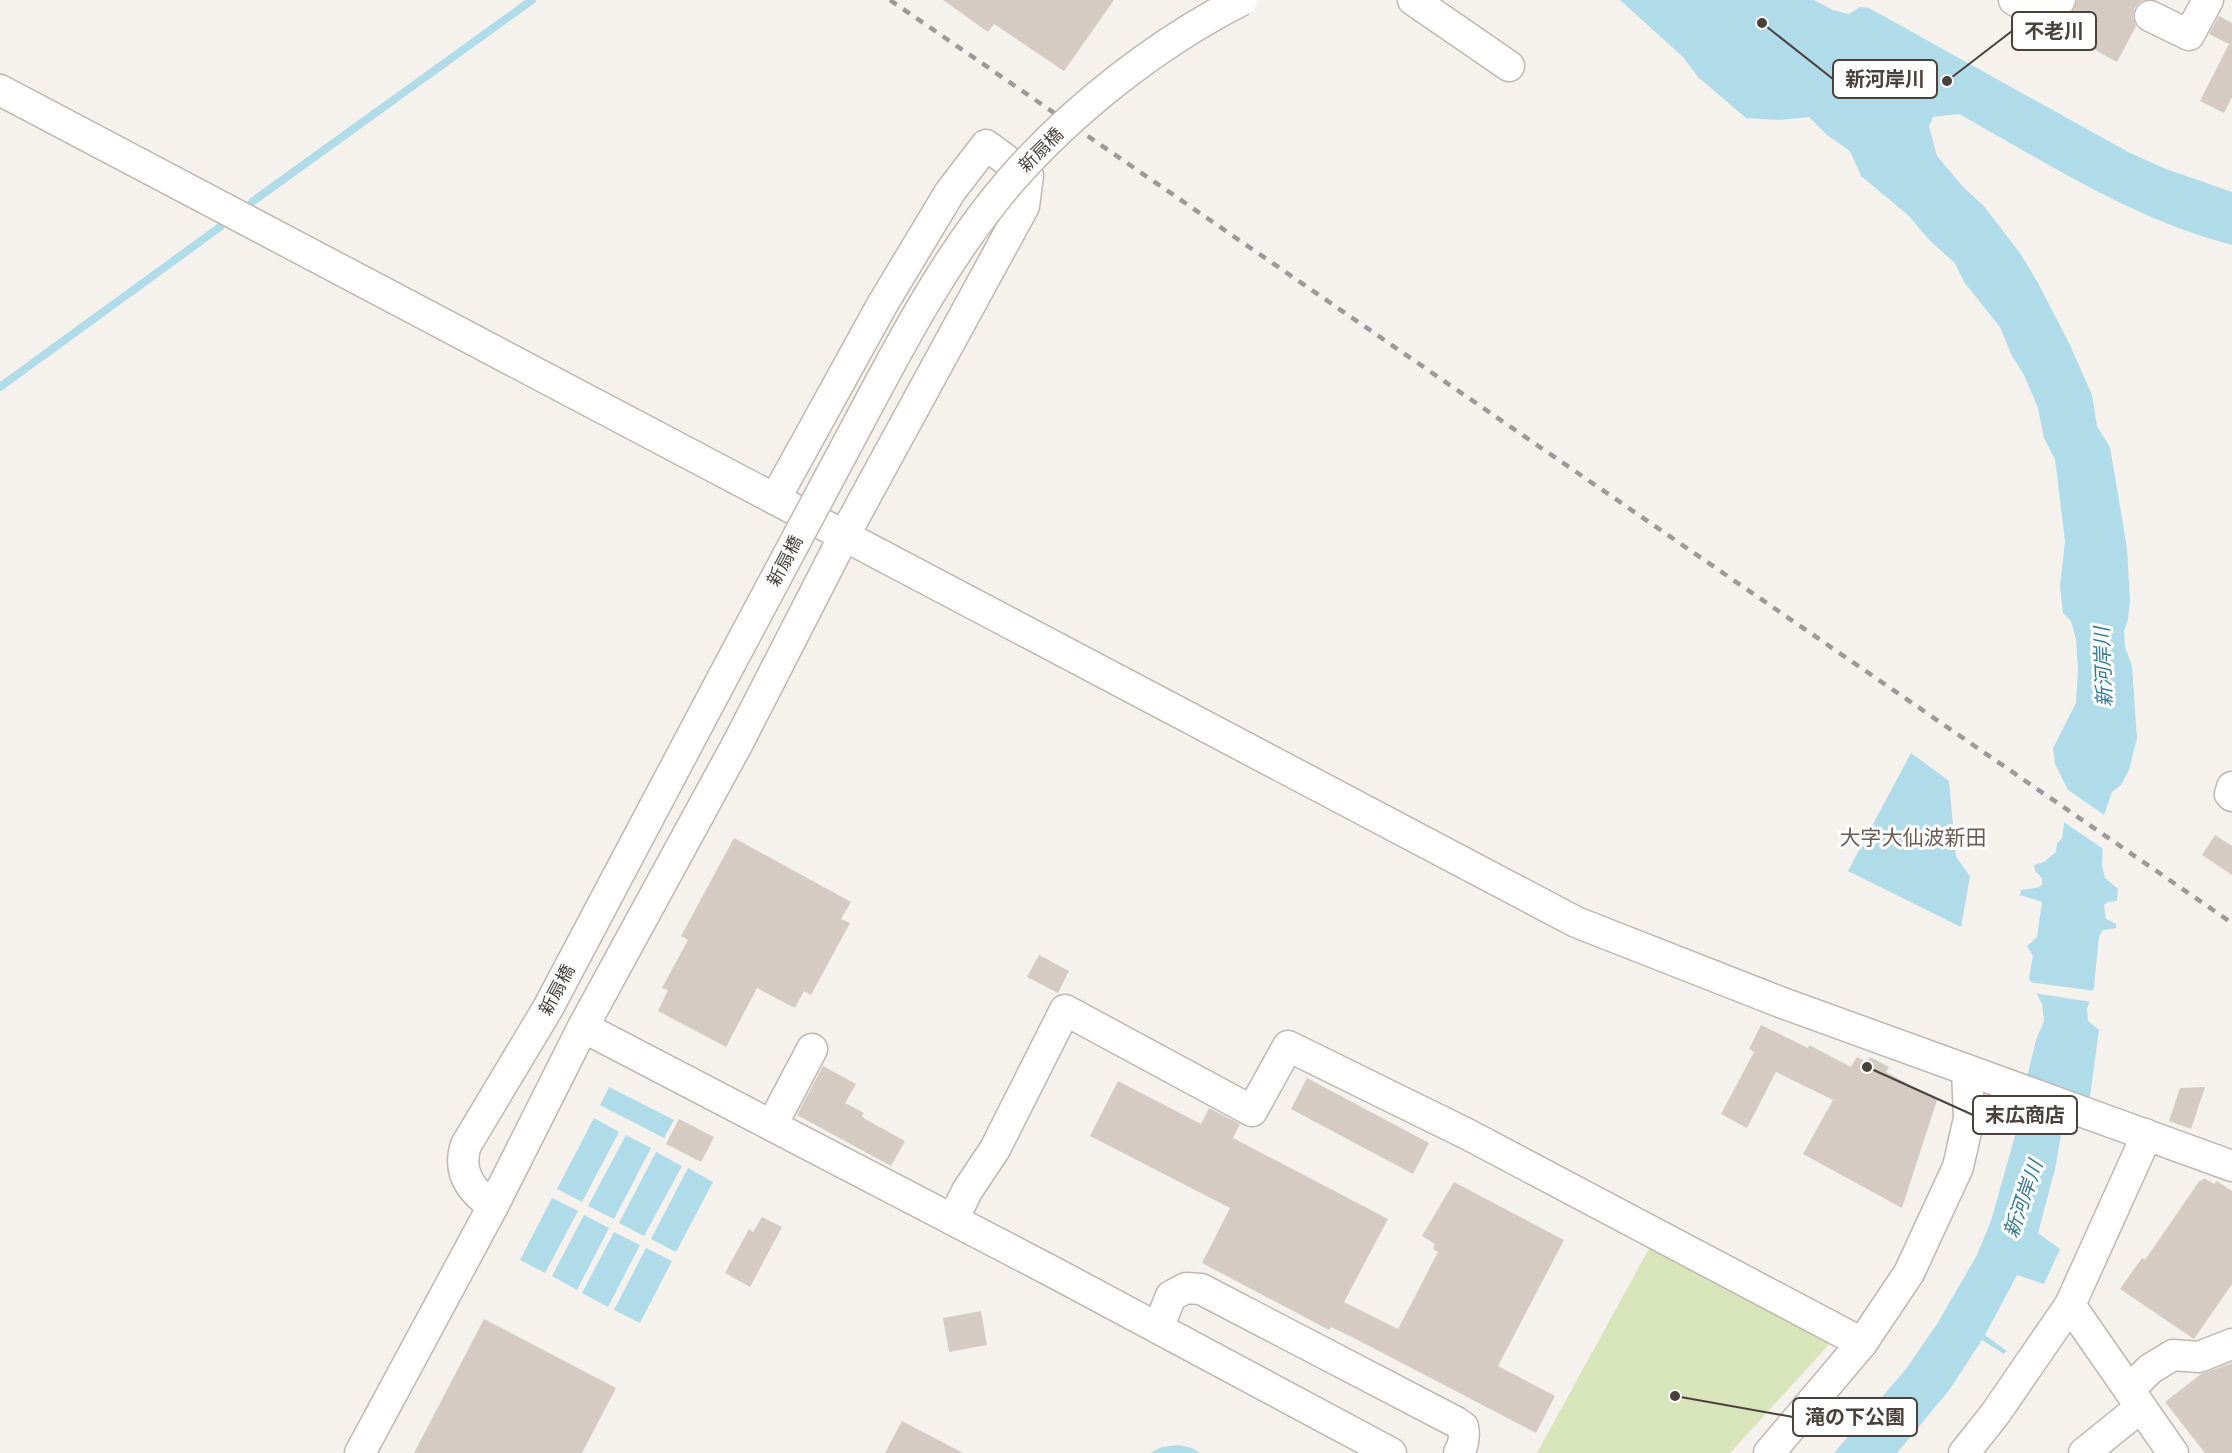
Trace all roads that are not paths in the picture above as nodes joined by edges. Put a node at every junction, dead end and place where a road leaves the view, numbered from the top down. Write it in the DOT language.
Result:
graph roads {
  1 [pos="1242,0"];
  2 [pos="1413,0"];
  3 [pos="2014,0"];
  4 [pos="2060,0"];
  5 [pos="2208,0"];
  6 [pos="2150,16"];
  7 [pos="1509,66"];
  8 [pos="0,90"];
  9 [pos="775,499"];
  10 [pos="844,536"];
  11 [pos="583,1027"];
  12 [pos="812,1049"];
  13 [pos="1977,1074"];
  14 [pos="772,1125"];
  15 [pos="2145,1134"];
  16 [pos="2232,1166"];
  17 [pos="493,1206"];
  18 [pos="953,1220"];
  19 [pos="2070,1305"];
  20 [pos="1158,1328"];
  21 [pos="1862,1343"];
  22 [pos="2232,1344"];
  23 [pos="2135,1398"];
  24 [pos="360,1453"];
  25 [pos="1391,1453"];
  26 [pos="1458,1453"];
  27 [pos="1769,1453"];
  28 [pos="1964,1453"];
  29 [pos="2085,1453"];
  30 [pos="2173,1453"];
  1 -- 17 [label="street, 新扇橋, bridge"];
  2 -- 7 [label="street"];
  3 -- 4 [label="street"];
  5 -- 6 [label="street"];
  8 -- 9 [label="street"];
  9 -- 10 [label="street"];
  9 -- 10 [label="street"];
  10 -- 11 [label="street"];
  10 -- 13 [label="street"];
  11 -- 14 [label="street"];
  11 -- 17 [label="street"];
  12 -- 14 [label="street"];
  13 -- 15 [label="street"];
  13 -- 21 [label="street"];
  14 -- 18 [label="street"];
  15 -- 16 [label="street"];
  15 -- 19 [label="street"];
  17 -- 24 [label="street"];
  18 -- 20 [label="street"];
  18 -- 21 [label="street"];
  19 -- 23 [label="street"];
  19 -- 28 [label="street"];
  20 -- 25 [label="street"];
  20 -- 26 [label="street"];
  21 -- 27 [label="street"];
  22 -- 23 [label="street"];
  23 -- 29 [label="street"];
  23 -- 30 [label="street"];
}
